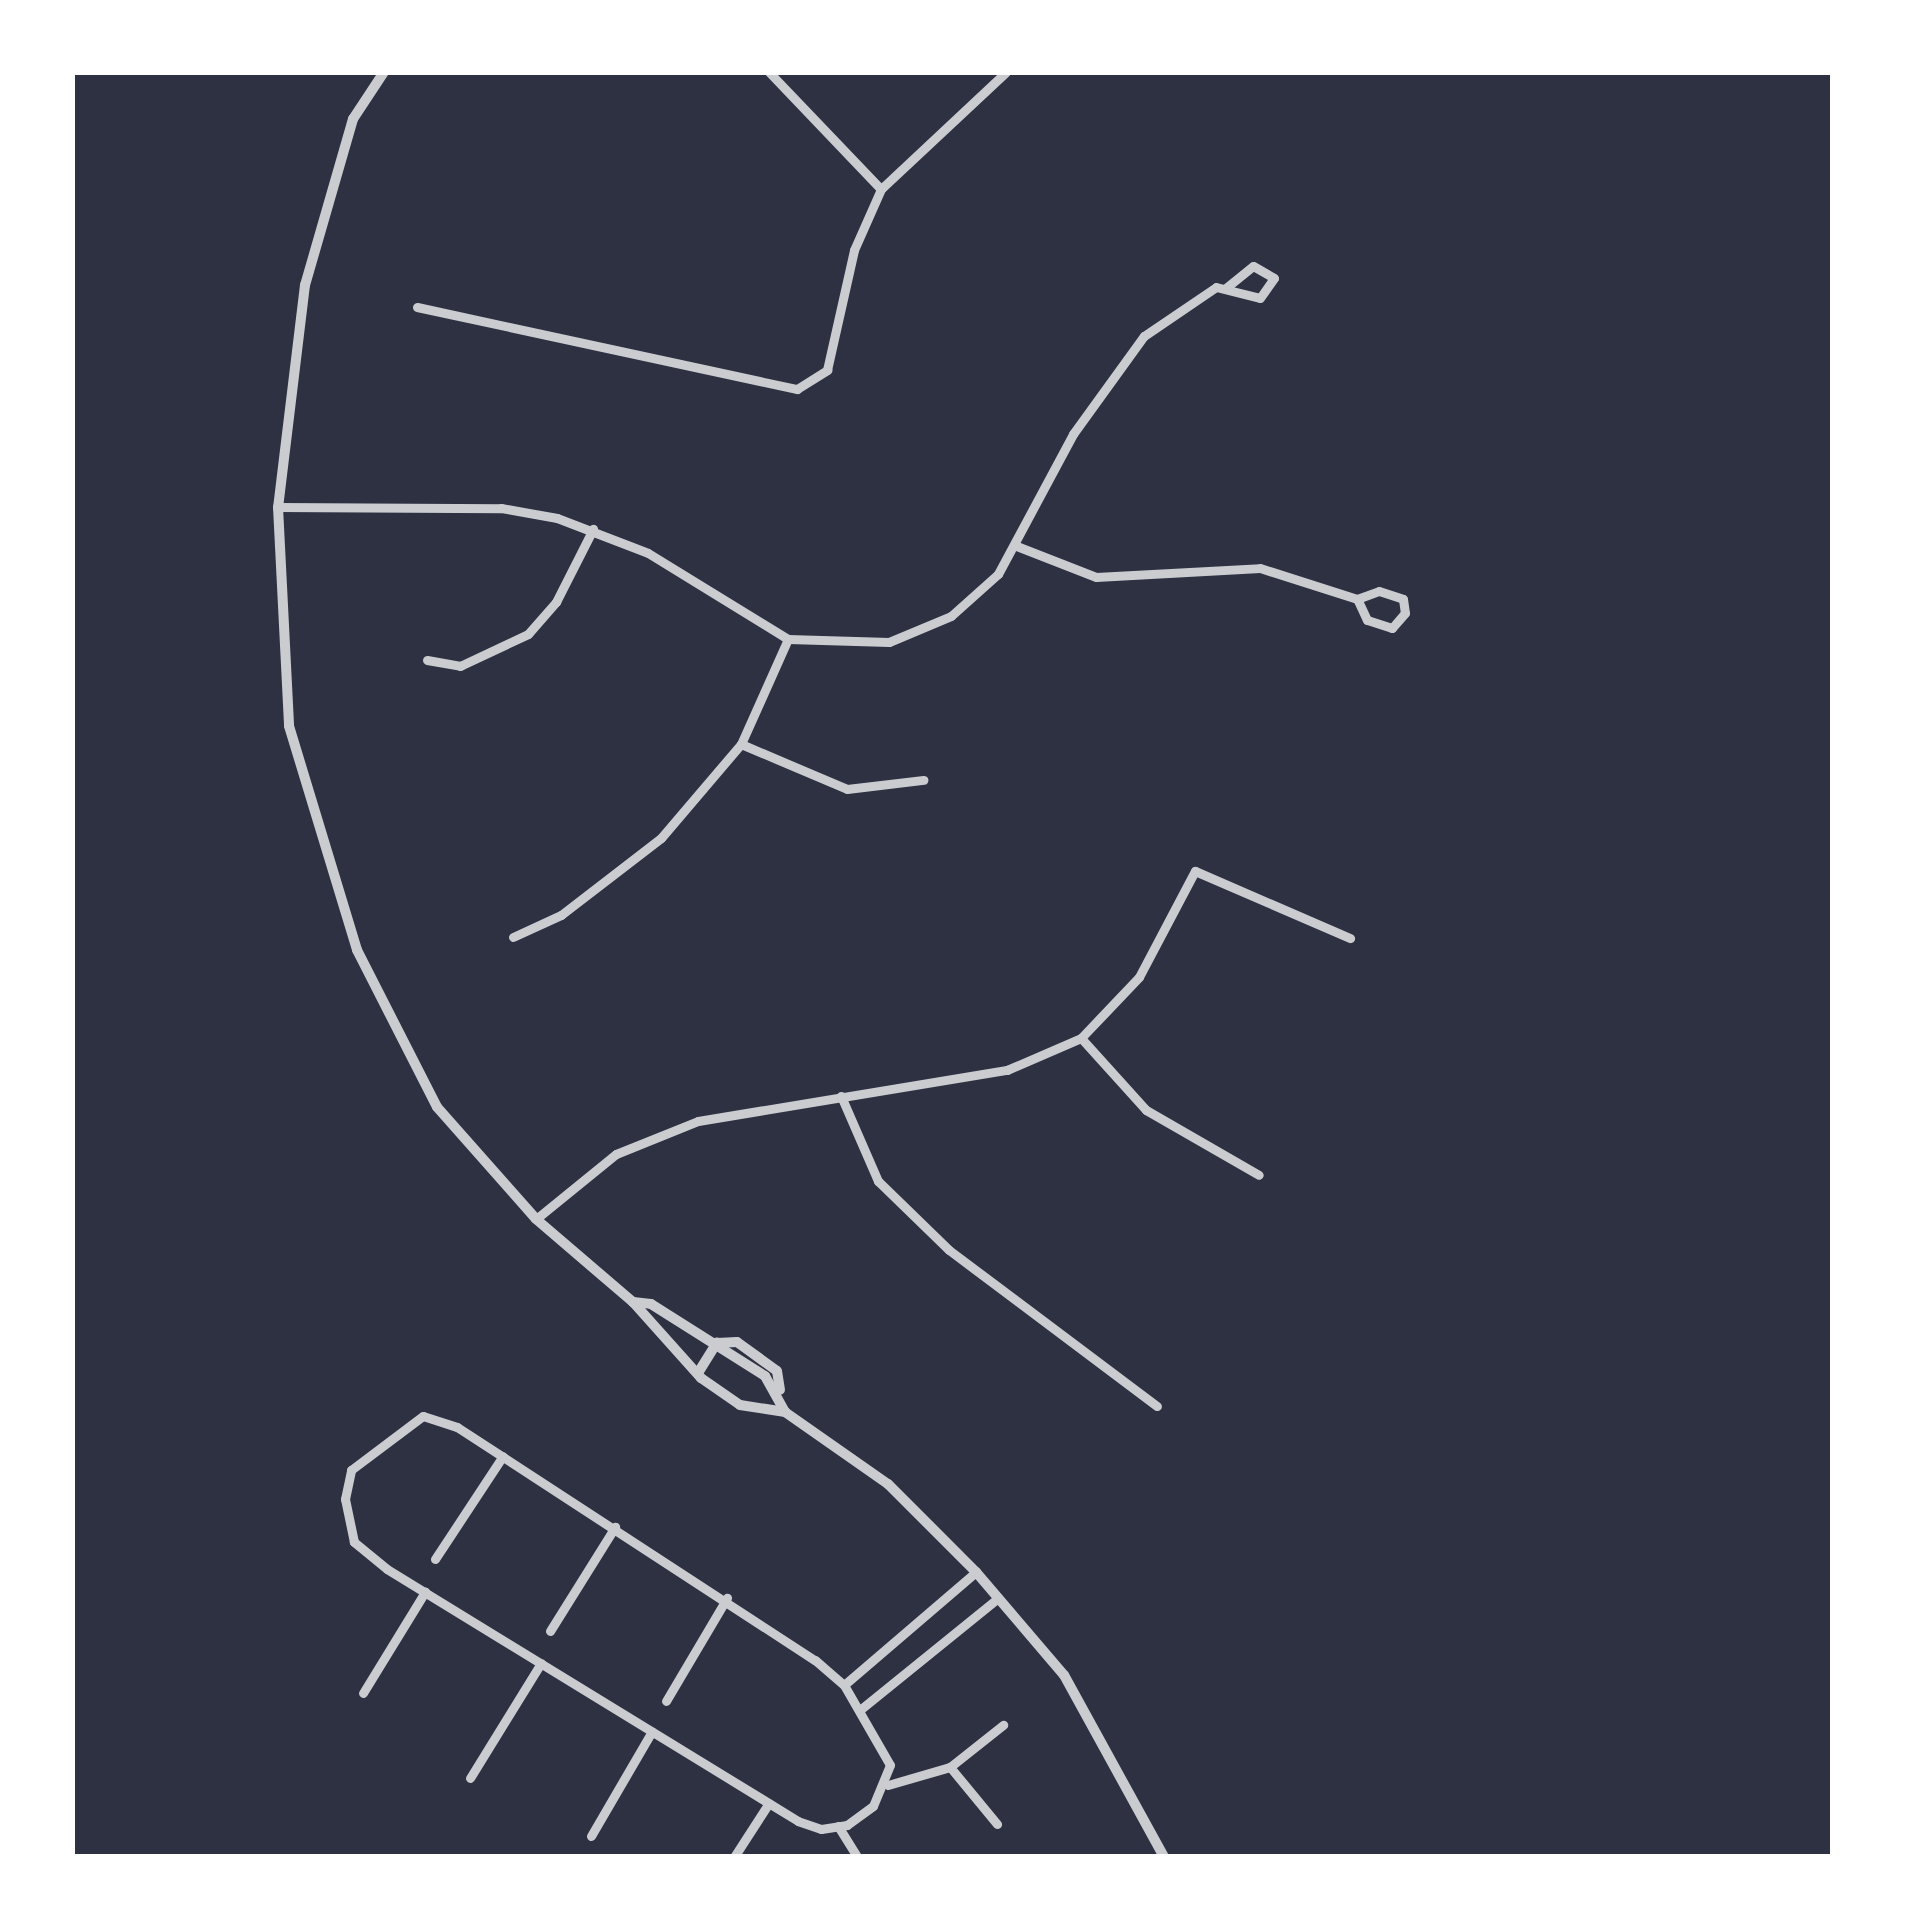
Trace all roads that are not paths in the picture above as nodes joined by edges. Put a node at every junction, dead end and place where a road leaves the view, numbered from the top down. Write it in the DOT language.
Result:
graph roads {
  1 [pos="384,72"];
  2 [pos="769,72"];
  3 [pos="1006,72"];
  4 [pos="881,189"];
  5 [pos="1226,288"];
  6 [pos="417,307"];
  7 [pos="278,507"];
  8 [pos="592,529"];
  9 [pos="1014,545"];
  10 [pos="1357,599"];
  11 [pos="788,639"];
  12 [pos="427,660"];
  13 [pos="741,745"];
  14 [pos="922,780"];
  15 [pos="513,937"];
  16 [pos="1351,938"];
  17 [pos="1081,1038"];
  18 [pos="841,1096"];
  19 [pos="1259,1175"];
  20 [pos="536,1219"];
  21 [pos="633,1302"];
  22 [pos="717,1343"];
  23 [pos="698,1373"];
  24 [pos="1157,1406"];
  25 [pos="785,1412"];
  26 [pos="503,1456"];
  27 [pos="615,1527"];
  28 [pos="435,1559"];
  29 [pos="976,1572"];
  30 [pos="424,1592"];
  31 [pos="727,1598"];
  32 [pos="998,1598"];
  33 [pos="550,1631"];
  34 [pos="541,1664"];
  35 [pos="844,1685"];
  36 [pos="363,1693"];
  37 [pos="666,1701"];
  38 [pos="861,1709"];
  39 [pos="1003,1724"];
  40 [pos="652,1731"];
  41 [pos="950,1767"];
  42 [pos="470,1778"];
  43 [pos="888,1785"];
  44 [pos="769,1803"];
  45 [pos="997,1824"];
  46 [pos="838,1826"];
  47 [pos="591,1836"];
  48 [pos="734,1857"];
  49 [pos="856,1857"];
  50 [pos="1164,1857"];
  1 -- 7 [label="street"];
  2 -- 4 [label="street"];
  3 -- 4 [label="street"];
  4 -- 6 [label="street"];
  5 -- 5 [label="street"];
  5 -- 9 [label="street"];
  7 -- 8 [label="street"];
  7 -- 20 [label="street"];
  8 -- 11 [label="street"];
  8 -- 12 [label="street"];
  9 -- 10 [label="street"];
  9 -- 11 [label="street"];
  10 -- 10 [label="street"];
  11 -- 13 [label="street"];
  13 -- 14 [label="street"];
  13 -- 15 [label="street"];
  16 -- 17 [label="street"];
  17 -- 18 [label="street"];
  17 -- 19 [label="street"];
  18 -- 20 [label="street"];
  18 -- 24 [label="street"];
  20 -- 21 [label="street"];
  21 -- 22 [label="street"];
  21 -- 23 [label="street"];
  22 -- 23 [label="street"];
  22 -- 25 [label="street"];
  23 -- 25 [label="street"];
  25 -- 29 [label="street"];
  26 -- 27 [label="street"];
  26 -- 28 [label="street"];
  26 -- 30 [label="street"];
  27 -- 31 [label="street"];
  27 -- 33 [label="street"];
  29 -- 32 [label="street"];
  29 -- 35 [label="street"];
  30 -- 34 [label="street"];
  30 -- 36 [label="street"];
  31 -- 35 [label="street"];
  31 -- 37 [label="street"];
  32 -- 38 [label="street"];
  32 -- 50 [label="street"];
  34 -- 40 [label="street"];
  34 -- 42 [label="street"];
  35 -- 38 [label="street"];
  38 -- 43 [label="street"];
  39 -- 41 [label="street"];
  40 -- 44 [label="street"];
  40 -- 47 [label="street"];
  41 -- 43 [label="street"];
  41 -- 45 [label="street"];
  43 -- 46 [label="street"];
  44 -- 46 [label="street"];
  44 -- 48 [label="street"];
  46 -- 49 [label="street"];
}
